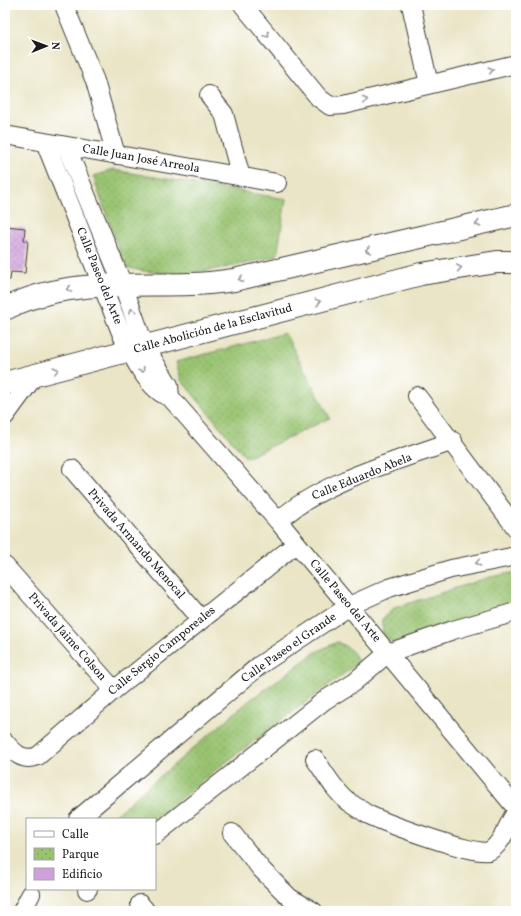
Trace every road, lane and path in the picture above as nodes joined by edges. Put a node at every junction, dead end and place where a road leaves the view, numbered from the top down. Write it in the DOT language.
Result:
graph roads {
  1 [pos="64,5"];
  2 [pos="243,5"];
  3 [pos="411,5"];
  4 [pos="516,64"];
  5 [pos="429,84"];
  6 [pos="209,95"];
  7 [pos="5,135"];
  8 [pos="45,142"];
  9 [pos="66,146"];
  10 [pos="116,155"];
  11 [pos="241,177"];
  12 [pos="277,183"];
  13 [pos="84,192"];
  14 [pos="66,196"];
  15 [pos="516,215"];
  16 [pos="516,262"];
  17 [pos="102,285"];
  18 [pos="123,285"];
  19 [pos="5,309"];
  20 [pos="137,349"];
  21 [pos="35,375"];
  22 [pos="5,383"];
  23 [pos="418,396"];
  24 [pos="5,416"];
  25 [pos="453,441"];
  26 [pos="72,468"];
  27 [pos="278,521"];
  28 [pos="516,528"];
  29 [pos="296,544"];
  30 [pos="516,556"];
  31 [pos="5,566"];
  32 [pos="349,606"];
  33 [pos="516,612"];
  34 [pos="201,619"];
  35 [pos="388,653"];
  36 [pos="114,690"];
  37 [pos="5,742"];
  38 [pos="315,759"];
  39 [pos="516,808"];
  40 [pos="516,812"];
  41 [pos="79,818"];
  42 [pos="156,834"];
  43 [pos="232,834"];
  44 [pos="31,894"];
  45 [pos="22,911"];
  46 [pos="313,911"];
  1 -- 10 [label="street"];
  2 -- 5 [label="street, one-way"];
  3 -- 5 [label="street"];
  5 -- 4 [label="street, one-way"];
  6 -- 11 [label="street"];
  7 -- 8 [label="street, Calle Juan José Arreola"];
  8 -- 9 [label="street, Calle Juan José Arreola"];
  8 -- 14 [label="street, Calle Paseo del Arte"];
  9 -- 10 [label="street, Calle Juan José Arreola"];
  9 -- 13 [label="street, Calle Paseo del Arte"];
  10 -- 11 [label="street, Calle Juan José Arreola"];
  11 -- 12 [label="street, Calle Juan José Arreola"];
  13 -- 14 [label="street"];
  13 -- 18 [label="street, Calle Paseo del Arte"];
  14 -- 17 [label="street, Calle Paseo del Arte"];
  15 -- 18 [label="main road, one-way"];
  20 -- 16 [label="main road, Calle Abolición de la Esclavitud, one-way"];
  17 -- 18 [label="main road"];
  17 -- 19 [label="main road, one-way"];
  17 -- 20 [label="street, Calle Paseo del Arte"];
  20 -- 18 [label="street, Calle Paseo del Arte, one-way"];
  21 -- 20 [label="main road, Calle Abolición de la Esclavitud, one-way"];
  20 -- 27 [label="street, Calle Paseo del Arte"];
  21 -- 22 [label="main road, Calle Abolición de la Esclavitud"];
  21 -- 24 [label="street"];
  23 -- 25 [label="street"];
  25 -- 27 [label="street, Calle Eduardo Abela"];
  25 -- 28 [label="street"];
  26 -- 34 [label="street, Privada Armando Menocal"];
  27 -- 29 [label="street, Calle Paseo del Arte"];
  29 -- 32 [label="street, Calle Paseo del Arte"];
  29 -- 34 [label="street, Calle Sergio Camporeales"];
  30 -- 32 [label="street, Calle Paseo el Grande, one-way"];
  31 -- 36 [label="street, Privada Jaime Colson"];
  32 -- 35 [label="street, Calle Paseo del Arte"];
  32 -- 41 [label="street, Calle Paseo el Grande"];
  33 -- 35 [label="street"];
  34 -- 36 [label="street, Calle Sergio Camporeales"];
  35 -- 39 [label="street, Calle Paseo del Arte"];
  35 -- 42 [label="street"];
  36 -- 37 [label="street, Calle Sergio Camporeales"];
  38 -- 40 [label="street"];
  43 -- 46 [label="street"];
  44 -- 45 [label="street"];
}
